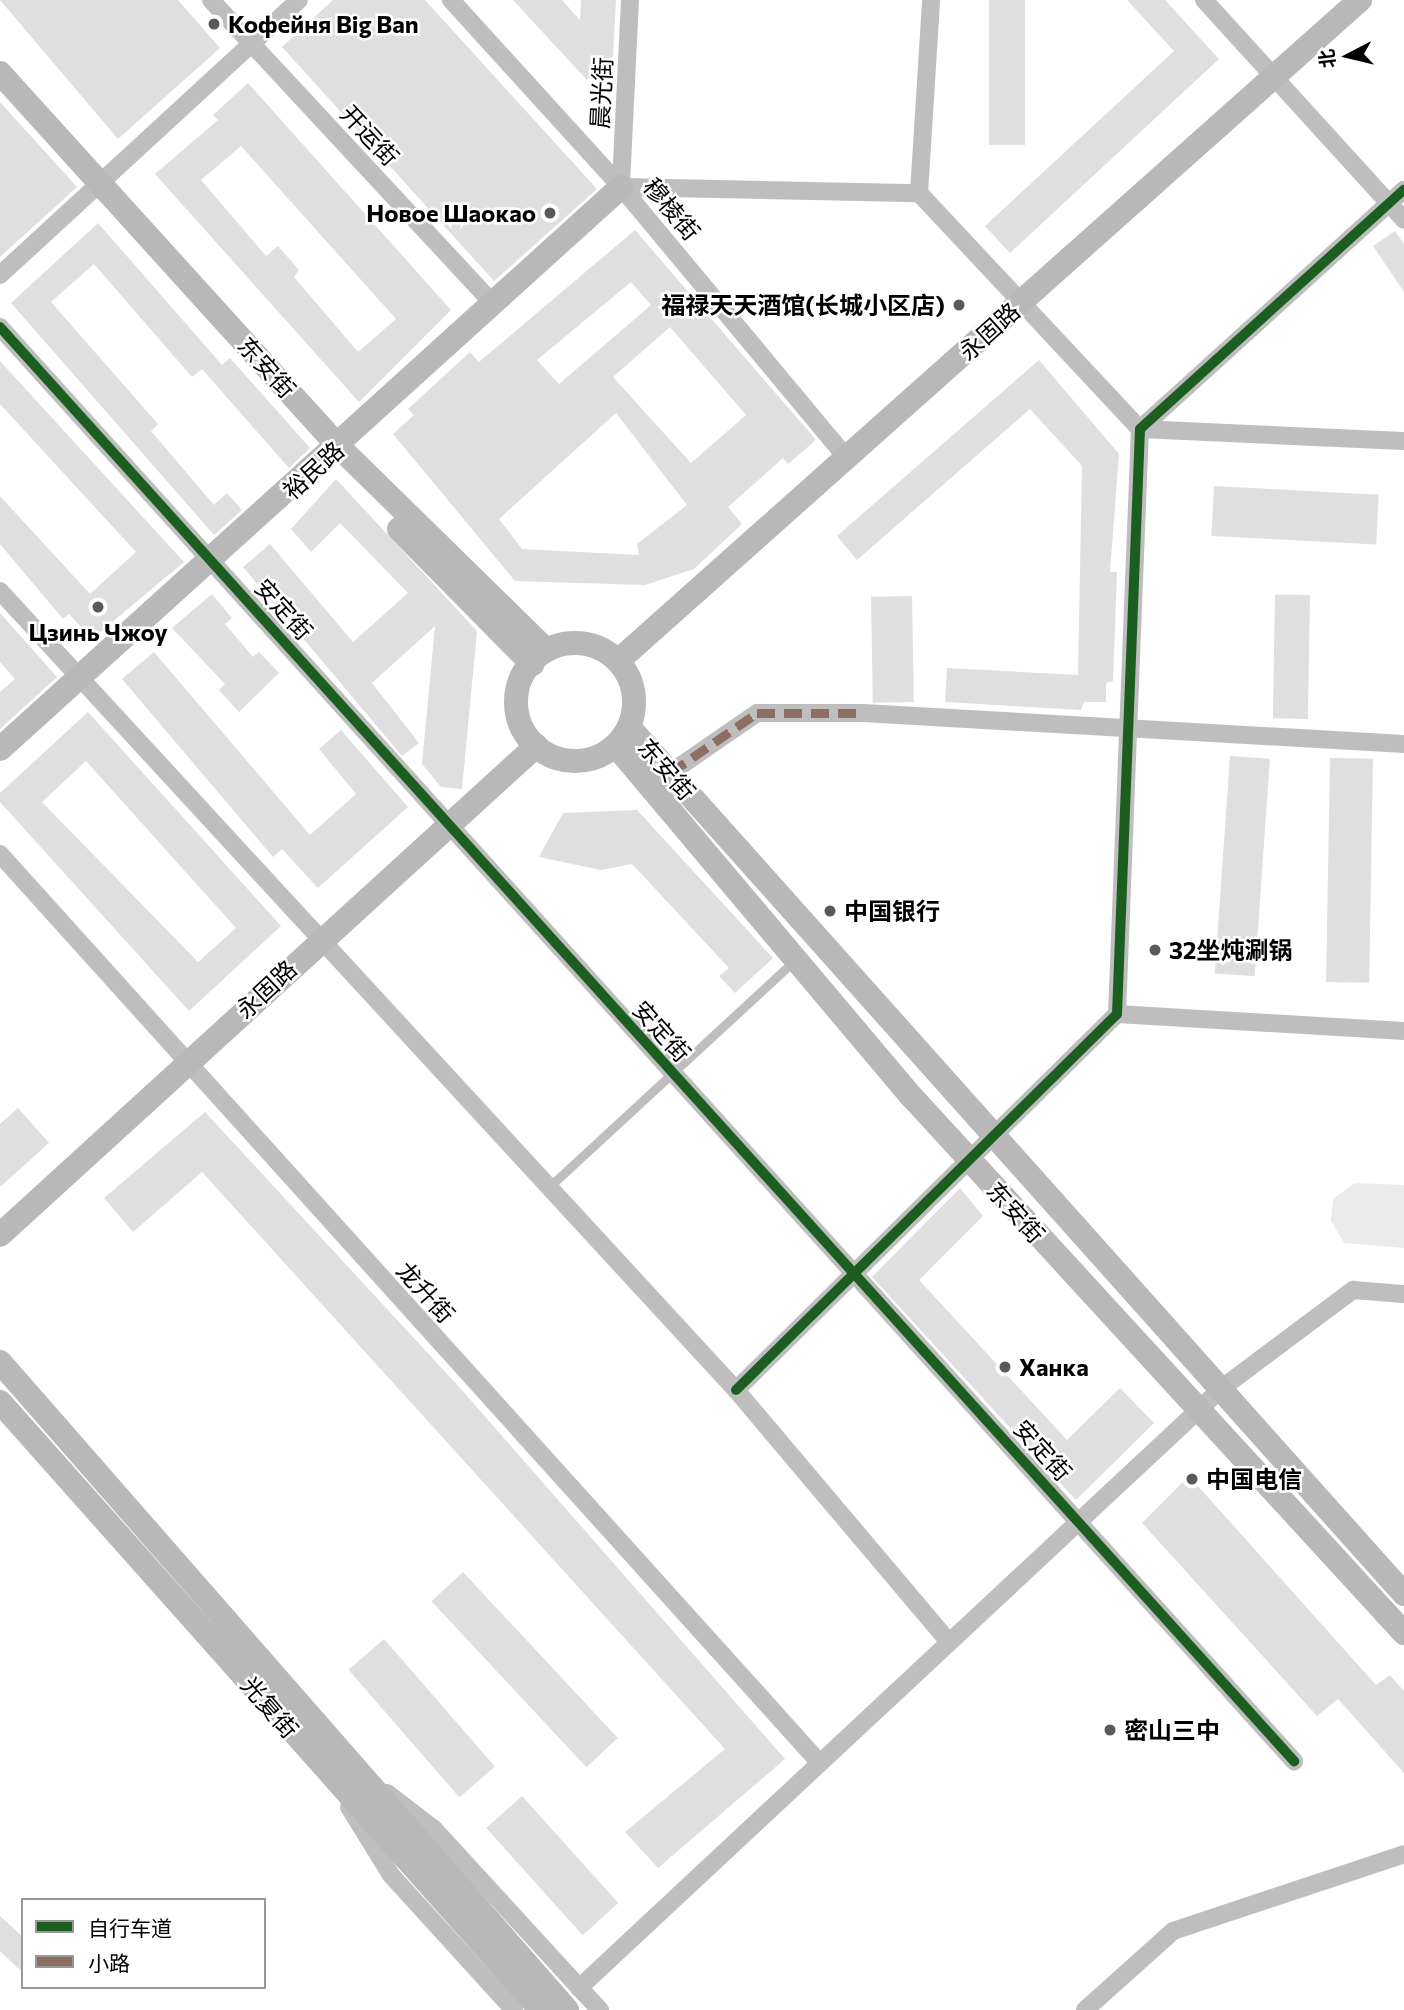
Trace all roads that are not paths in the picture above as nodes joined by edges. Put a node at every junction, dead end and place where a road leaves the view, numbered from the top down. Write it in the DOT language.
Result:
graph roads {
  1 [pos="211,0"];
  2 [pos="299,0"];
  3 [pos="450,0"];
  4 [pos="630,0"];
  5 [pos="930,0"];
  6 [pos="1205,0"];
  7 [pos="1360,0"];
  8 [pos="251,44"];
  9 [pos="0,73"];
  10 [pos="1273,78"];
  11 [pos="0,95"];
  12 [pos="621,187"];
  13 [pos="95,189"];
  14 [pos="1404,190"];
  15 [pos="919,193"];
  16 [pos="1389,204"];
  17 [pos="1404,220"];
  18 [pos="0,275"];
  19 [pos="1025,299"];
  20 [pos="493,303"];
  21 [pos="0,327"];
  22 [pos="1140,429"];
  23 [pos="1404,441"];
  24 [pos="334,452"];
  25 [pos="847,457"];
  26 [pos="213,560"];
  27 [pos="0,591"];
  28 [pos="538,657"];
  29 [pos="618,661"];
  30 [pos="81,679"];
  31 [pos="1128,729"];
  32 [pos="622,736"];
  33 [pos="1404,744"];
  34 [pos="536,746"];
  35 [pos="0,749"];
  36 [pos="670,773"];
  37 [pos="446,824"];
  38 [pos="0,854"];
  39 [pos="320,939"];
  40 [pos="796,959"];
  41 [pos="1117,1014"];
  42 [pos="1404,1031"];
  43 [pos="186,1063"];
  44 [pos="670,1070"];
  45 [pos="991,1134"];
  46 [pos="967,1157"];
  47 [pos="549,1187"];
  48 [pos="0,1235"];
  49 [pos="853,1272"];
  50 [pos="1404,1294"];
  51 [pos="0,1362"];
  52 [pos="1222,1388"];
  53 [pos="736,1390"];
  54 [pos="0,1402"];
  55 [pos="1197,1410"];
  56 [pos="1078,1520"];
  57 [pos="1404,1594"];
  58 [pos="1404,1633"];
  59 [pos="948,1641"];
  60 [pos="1294,1761"];
  61 [pos="818,1762"];
  62 [pos="337,1767"];
  63 [pos="1404,1854"];
  64 [pos="579,1988"];
  65 [pos="514,2010"];
  66 [pos="541,2010"];
  67 [pos="566,2010"];
  68 [pos="600,2010"];
  69 [pos="1085,2010"];
  1 -- 8 [label="street, 开运街"];
  2 -- 8 [label="street"];
  3 -- 12 [label="street, 穆棱街"];
  4 -- 12 [label="street, 晨光街"];
  5 -- 15 [label="street"];
  6 -- 10 [label="street"];
  7 -- 10 [label="main road, 永固路"];
  8 -- 13 [label="street"];
  8 -- 20 [label="street, 开运街"];
  9 -- 13 [label="main road, 东安街"];
  10 -- 16 [label="street"];
  10 -- 19 [label="main road, 永固路"];
  11 -- 13 [label="main road, 东安街"];
  12 -- 15 [label="street"];
  12 -- 20 [label="main road, 裕民路"];
  12 -- 25 [label="street, 穆棱街"];
  13 -- 18 [label="street"];
  13 -- 24 [label="main road, 东安街"];
  14 -- 16 [label="street"];
  15 -- 19 [label="street"];
  16 -- 17 [label="street"];
  16 -- 22 [label="street"];
  19 -- 22 [label="street"];
  19 -- 25 [label="main road, 永固路"];
  20 -- 24 [label="main road, 裕民路"];
  21 -- 26 [label="street, 安定街"];
  22 -- 23 [label="street"];
  22 -- 31 [label="street"];
  24 -- 26 [label="main road, 裕民路"];
  24 -- 28 [label="main road, 东安街"];
  25 -- 29 [label="main road, 永固路"];
  26 -- 30 [label="main road, 裕民路"];
  26 -- 37 [label="street, 安定街"];
  27 -- 30 [label="street"];
  28 -- 29 [label="main road"];
  28 -- 34 [label="main road"];
  29 -- 32 [label="main road"];
  30 -- 35 [label="main road, 裕民路"];
  30 -- 39 [label="street"];
  31 -- 33 [label="street"];
  31 -- 36 [label="street"];
  31 -- 41 [label="street"];
  32 -- 34 [label="main road"];
  32 -- 36 [label="main road, 东安街"];
  32 -- 40 [label="main road, 东安街"];
  34 -- 37 [label="main road, 永固路"];
  36 -- 45 [label="main road, 东安街"];
  37 -- 39 [label="main road, 永固路"];
  37 -- 44 [label="street, 安定街"];
  38 -- 43 [label="street, 龙升街"];
  39 -- 43 [label="main road, 永固路"];
  39 -- 47 [label="street"];
  40 -- 44 [label="lane"];
  40 -- 46 [label="main road, 东安街"];
  41 -- 42 [label="street"];
  41 -- 45 [label="street"];
  43 -- 48 [label="main road, 永固路"];
  43 -- 61 [label="street, 龙升街"];
  44 -- 47 [label="lane"];
  44 -- 49 [label="street, 安定街"];
  45 -- 46 [label="street"];
  45 -- 52 [label="main road, 东安街"];
  46 -- 49 [label="street"];
  46 -- 55 [label="main road, 东安街"];
  47 -- 53 [label="street"];
  49 -- 53 [label="street"];
  49 -- 56 [label="street, 安定街"];
  50 -- 52 [label="street"];
  51 -- 62 [label="main road"];
  52 -- 55 [label="street"];
  52 -- 57 [label="main road, 东安街"];
  53 -- 59 [label="street"];
  54 -- 62 [label="main road, 光复街"];
  55 -- 56 [label="street"];
  55 -- 58 [label="main road, 东安街"];
  56 -- 59 [label="street"];
  56 -- 60 [label="street, 安定街"];
  59 -- 61 [label="street"];
  61 -- 64 [label="street"];
  62 -- 64 [label="street"];
  62 -- 65 [label="street"];
  62 -- 66 [label="main road, 光复街"];
  62 -- 67 [label="main road"];
  63 -- 69 [label="street"];
  64 -- 68 [label="street"];
}
